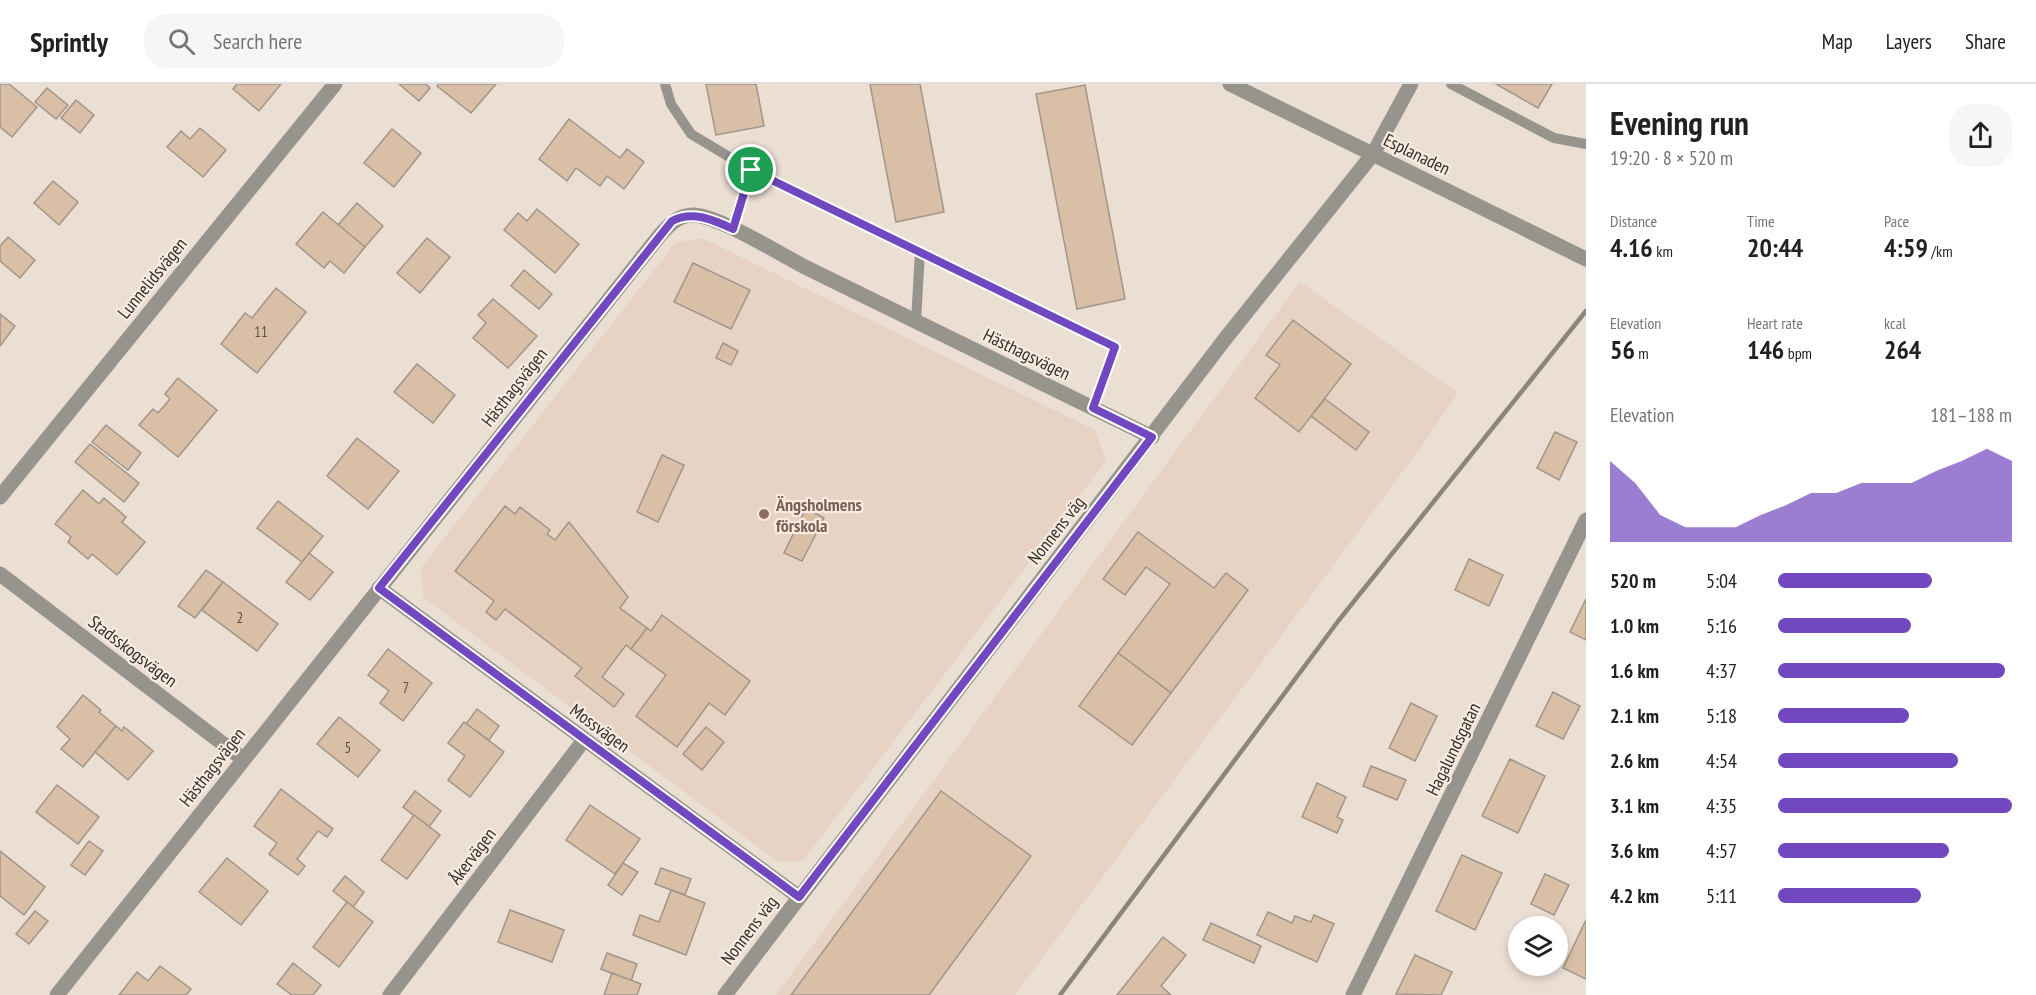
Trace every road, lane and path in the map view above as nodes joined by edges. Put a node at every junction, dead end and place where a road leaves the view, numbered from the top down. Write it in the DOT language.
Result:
graph roads {
  1 [pos="334,84"];
  2 [pos="665,84"];
  3 [pos="1230,84"];
  4 [pos="1410,84"];
  5 [pos="1451,84"];
  6 [pos="1586,144"];
  7 [pos="1373,154"];
  8 [pos="751,170"];
  9 [pos="733,229"];
  10 [pos="921,252"];
  11 [pos="1586,259"];
  12 [pos="916,321"];
  13 [pos="1093,408"];
  14 [pos="1152,437"];
  15 [pos="0,497"];
  16 [pos="1586,520"];
  17 [pos="0,574"];
  18 [pos="379,588"];
  19 [pos="584,740"];
  20 [pos="243,759"];
  21 [pos="799,897"];
  22 [pos="57,995"];
  23 [pos="390,995"];
  24 [pos="725,995"];
  25 [pos="1353,995"];
  1 -- 15 [label="street, Lunnelidsvägen"];
  2 -- 8 [label="lane"];
  3 -- 7 [label="street, Esplanaden"];
  4 -- 7 [label="street, Nonnens väg"];
  5 -- 6 [label="lane"];
  7 -- 11 [label="street, Esplanaden"];
  7 -- 14 [label="street, Nonnens väg"];
  8 -- 9 [label="lane"];
  8 -- 10 [label="lane"];
  9 -- 12 [label="street, Hästhagsvägen"];
  9 -- 18 [label="street, Hästhagsvägen"];
  10 -- 12 [label="lane"];
  10 -- 13 [label="lane"];
  12 -- 13 [label="street, Hästhagsvägen"];
  13 -- 14 [label="street, Hästhagsvägen"];
  14 -- 21 [label="street, Nonnens väg"];
  16 -- 25 [label="street, Hagalundsgatan"];
  17 -- 20 [label="street, Stadsskogsvägen"];
  18 -- 19 [label="street, Mossvägen"];
  18 -- 20 [label="street, Hästhagsvägen"];
  19 -- 21 [label="street, Mossvägen"];
  19 -- 23 [label="street, Åkervägen"];
  20 -- 22 [label="street, Hästhagsvägen"];
  21 -- 24 [label="street, Nonnens väg"];
}
